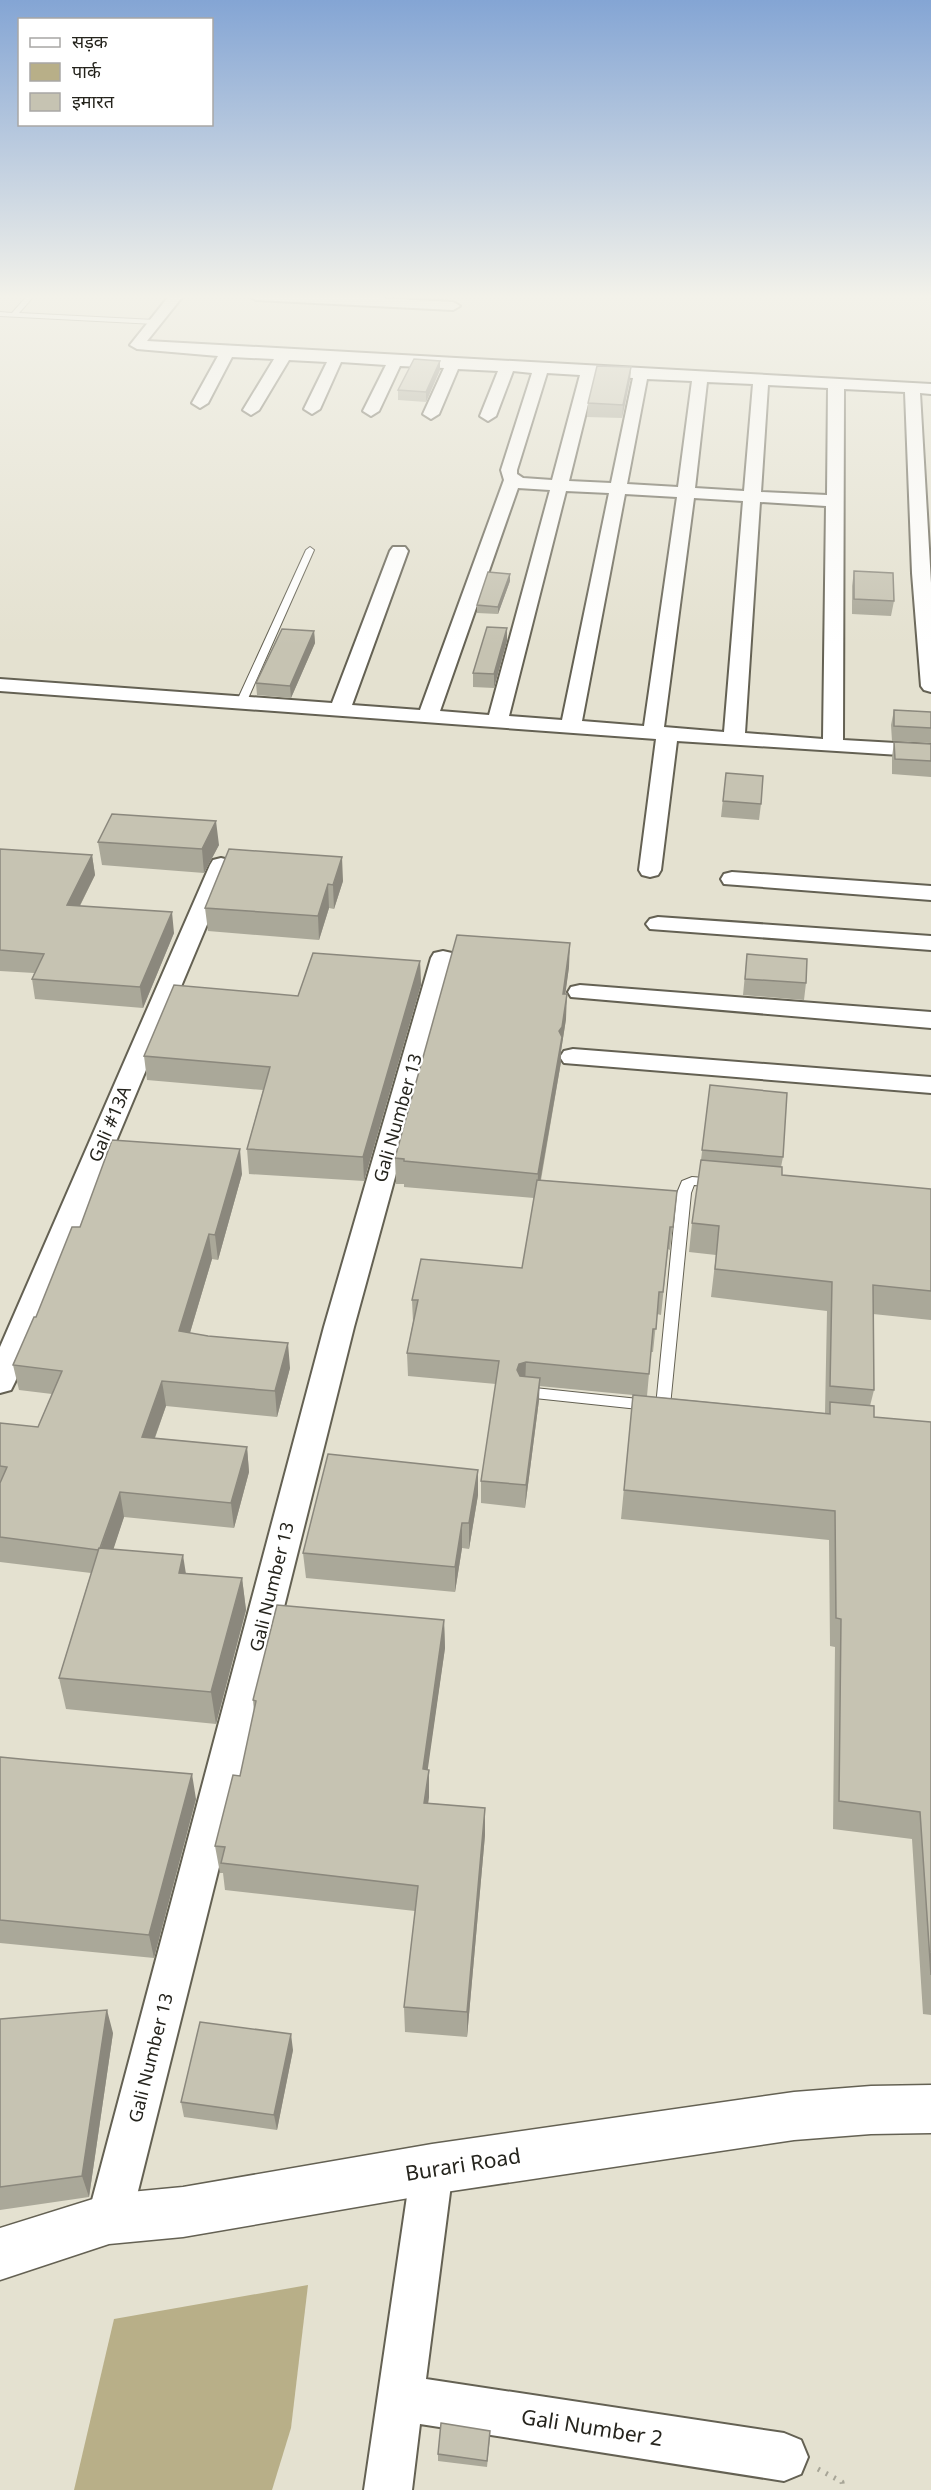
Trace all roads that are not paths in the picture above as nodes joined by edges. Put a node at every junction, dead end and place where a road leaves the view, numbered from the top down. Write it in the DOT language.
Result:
graph roads {
  1 [pos="489,412"];
  2 [pos="527,412"];
  3 [pos="578,412"];
  4 [pos="633,412"];
  5 [pos="696,412"];
  6 [pos="759,412"];
  7 [pos="836,412"];
  8 [pos="913,412"];
  9 [pos="488,416"];
  10 [pos="512,480"];
  11 [pos="559,486"];
  12 [pos="618,489"];
  13 [pos="686,493"];
  14 [pos="752,497"];
  15 [pos="835,501"];
  16 [pos="310,550"];
  17 [pos="399,551"];
  18 [pos="0,685"];
  19 [pos="931,686"];
  20 [pos="241,703"];
  21 [pos="340,710"];
  22 [pos="428,716"];
  23 [pos="498,721"];
  24 [pos="571,727"];
  25 [pos="660,733"];
  26 [pos="734,739"];
  27 [pos="833,746"];
  28 [pos="931,751"];
  29 [pos="220,865"];
  30 [pos="650,870"];
  31 [pos="732,879"];
  32 [pos="931,893"];
  33 [pos="658,924"];
  34 [pos="931,943"];
  35 [pos="443,958"];
  36 [pos="580,992"];
  37 [pos="931,1020"];
  38 [pos="573,1057"];
  39 [pos="931,1085"];
  40 [pos="729,1184"];
  41 [pos="0,1382"];
  42 [pos="525,1392"];
  43 [pos="931,2109"];
  44 [pos="432,2169"];
  45 [pos="109,2218"];
  46 [pos="0,2254"];
  47 [pos="400,2398"];
  48 [pos="799,2462"];
  49 [pos="388,2490"];
  1 -- 9 [label="street"];
  2 -- 10 [label="street"];
  3 -- 11 [label="street"];
  4 -- 12 [label="street"];
  5 -- 13 [label="street"];
  6 -- 14 [label="street"];
  7 -- 15 [label="street"];
  8 -- 19 [label="street"];
  10 -- 11 [label="street"];
  10 -- 22 [label="street"];
  11 -- 12 [label="street"];
  11 -- 23 [label="street"];
  12 -- 13 [label="street"];
  12 -- 24 [label="street"];
  13 -- 14 [label="street"];
  13 -- 25 [label="street"];
  14 -- 15 [label="street"];
  14 -- 26 [label="street"];
  15 -- 27 [label="street"];
  16 -- 20 [label="lane"];
  17 -- 21 [label="street"];
  18 -- 20 [label="street"];
  20 -- 21 [label="street"];
  21 -- 22 [label="street"];
  22 -- 23 [label="street"];
  23 -- 24 [label="street"];
  24 -- 25 [label="street"];
  25 -- 26 [label="street"];
  25 -- 30 [label="street"];
  26 -- 27 [label="street"];
  27 -- 28 [label="street"];
  29 -- 41 [label="street, Gali #13A"];
  31 -- 32 [label="street"];
  33 -- 34 [label="street"];
  35 -- 45 [label="street, Gali Number 13"];
  36 -- 37 [label="street"];
  38 -- 39 [label="street"];
  40 -- 42 [label="lane"];
  43 -- 44 [label="main road, Burari Road"];
  44 -- 45 [label="main road, Burari Road"];
  44 -- 47 [label="street"];
  45 -- 46 [label="main road, Burari Road"];
  47 -- 48 [label="street, Gali Number 2"];
  47 -- 49 [label="street"];
}
